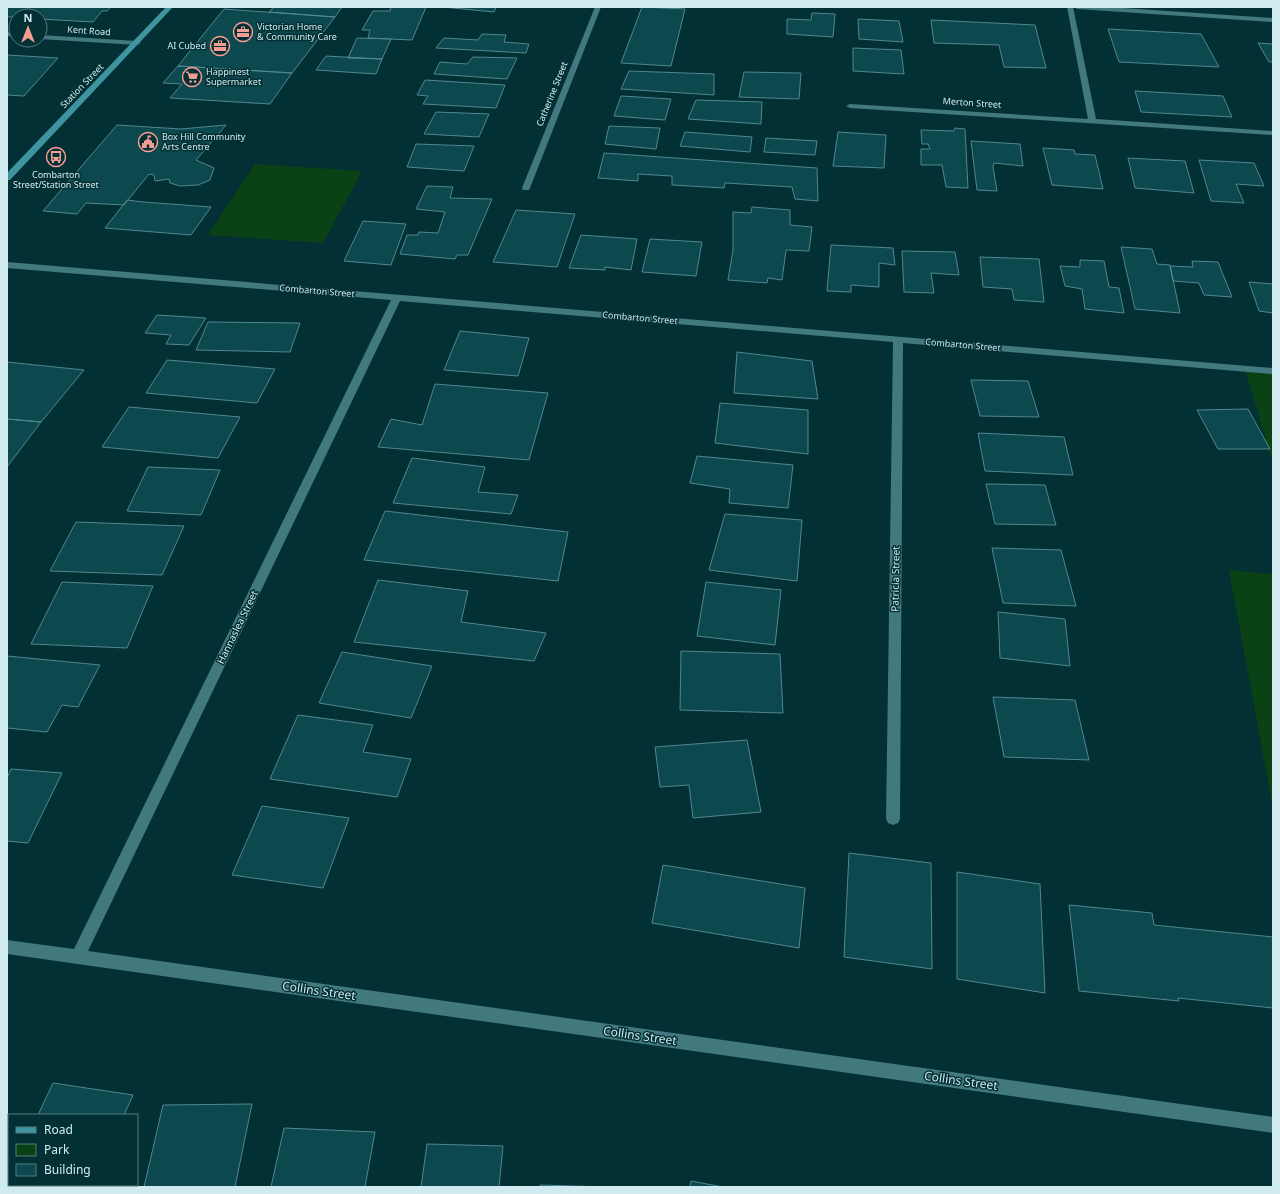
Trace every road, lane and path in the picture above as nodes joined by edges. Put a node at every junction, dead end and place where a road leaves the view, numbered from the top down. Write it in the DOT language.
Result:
graph roads {
  1 [pos="170,7"];
  2 [pos="598,7"];
  3 [pos="1070,7"];
  4 [pos="1077,7"];
  5 [pos="1273,20"];
  6 [pos="48,37"];
  7 [pos="137,43"];
  8 [pos="850,106"];
  9 [pos="1092,121"];
  10 [pos="1273,133"];
  11 [pos="7,178"];
  12 [pos="526,188"];
  13 [pos="7,265"];
  14 [pos="397,298"];
  15 [pos="898,340"];
  16 [pos="1273,371"];
  17 [pos="893,819"];
  18 [pos="7,947"];
  19 [pos="78,957"];
  20 [pos="1273,1125"];
  1 -- 7 [label="main road, Station Street"];
  2 -- 12 [label="street, Catherine Street"];
  3 -- 9 [label="street"];
  4 -- 5 [label="street"];
  6 -- 7 [label="street, Kent Road"];
  7 -- 11 [label="main road, Station Street"];
  8 -- 9 [label="street, Merton Street"];
  9 -- 10 [label="street, Merton Street"];
  13 -- 14 [label="street, Combarton Street"];
  14 -- 15 [label="street, Combarton Street"];
  14 -- 19 [label="street, Hannaslea Street"];
  15 -- 16 [label="street, Combarton Street"];
  15 -- 17 [label="street, Patricia Street"];
  18 -- 19 [label="street, Collins Street"];
  19 -- 20 [label="street, Collins Street"];
}
